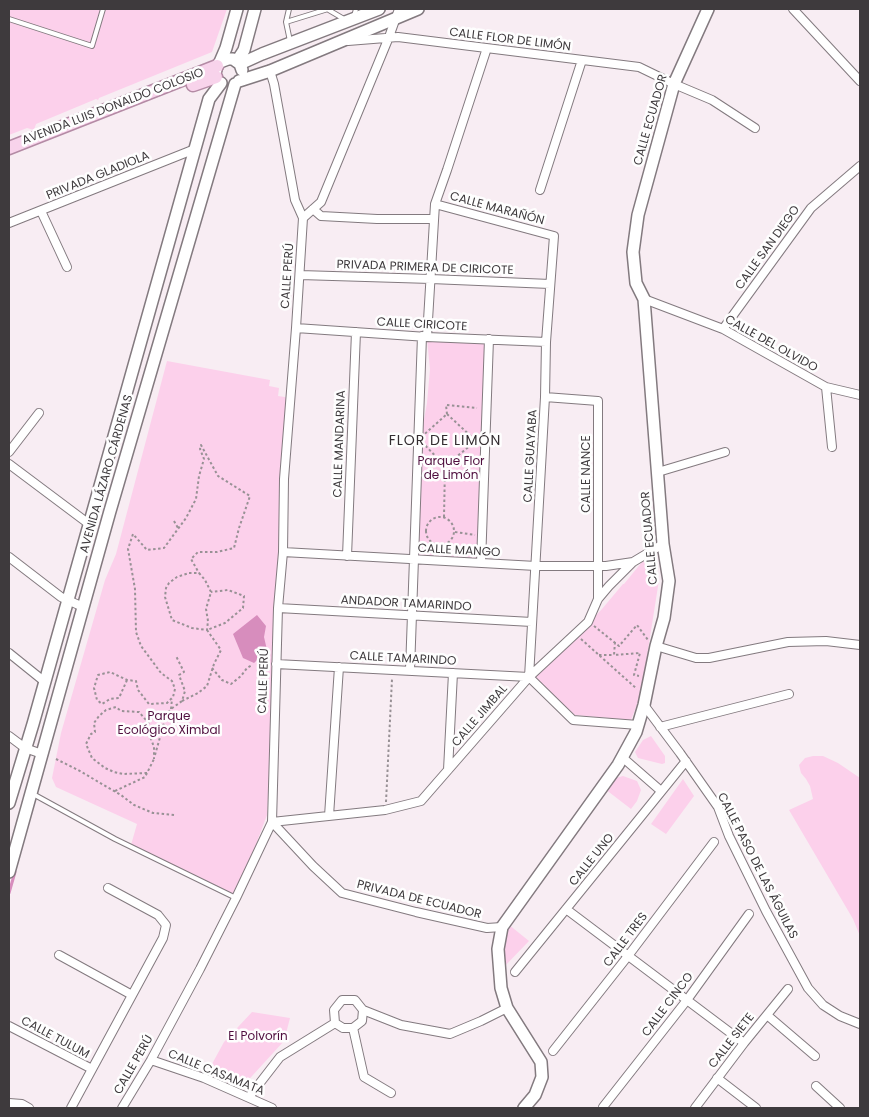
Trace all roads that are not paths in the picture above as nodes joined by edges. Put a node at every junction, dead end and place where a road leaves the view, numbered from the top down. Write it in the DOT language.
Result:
graph roads {
  1 [pos="103,9"];
  2 [pos="237,9"];
  3 [pos="255,9"];
  4 [pos="289,9"];
  5 [pos="327,9"];
  6 [pos="379,9"];
  7 [pos="418,9"];
  8 [pos="708,9"];
  9 [pos="793,9"];
  10 [pos="397,13"];
  11 [pos="352,16"];
  12 [pos="9,19"];
  13 [pos="286,22"];
  14 [pos="389,37"];
  15 [pos="339,42"];
  16 [pos="290,43"];
  17 [pos="487,48"];
  18 [pos="582,60"];
  19 [pos="238,63"];
  20 [pos="270,71"];
  21 [pos="218,72"];
  22 [pos="860,81"];
  23 [pos="237,83"];
  24 [pos="674,84"];
  25 [pos="755,128"];
  26 [pos="9,148"];
  27 [pos="195,149"];
  28 [pos="9,158"];
  29 [pos="860,166"];
  30 [pos="540,190"];
  31 [pos="435,204"];
  32 [pos="313,209"];
  33 [pos="41,210"];
  34 [pos="303,218"];
  35 [pos="434,219"];
  36 [pos="9,223"];
  37 [pos="554,236"];
  38 [pos="67,267"];
  39 [pos="300,275"];
  40 [pos="431,279"];
  41 [pos="550,284"];
  42 [pos="644,299"];
  43 [pos="296,328"];
  44 [pos="722,329"];
  45 [pos="356,332"];
  46 [pos="425,336"];
  47 [pos="489,339"];
  48 [pos="546,342"];
  49 [pos="826,387"];
  50 [pos="860,395"];
  51 [pos="545,397"];
  52 [pos="39,412"];
  53 [pos="832,447"];
  54 [pos="9,452"];
  55 [pos="725,452"];
  56 [pos="9,464"];
  57 [pos="658,472"];
  58 [pos="94,507"];
  59 [pos="110,511"];
  60 [pos="89,524"];
  61 [pos="664,544"];
  62 [pos="283,552"];
  63 [pos="347,556"];
  64 [pos="9,557"];
  65 [pos="415,560"];
  66 [pos="634,562"];
  67 [pos="481,564"];
  68 [pos="536,566"];
  69 [pos="598,566"];
  70 [pos="598,599"];
  71 [pos="67,600"];
  72 [pos="83,607"];
  73 [pos="278,608"];
  74 [pos="413,615"];
  75 [pos="532,622"];
  76 [pos="656,646"];
  77 [pos="860,646"];
  78 [pos="9,653"];
  79 [pos="276,664"];
  80 [pos="339,667"];
  81 [pos="410,670"];
  82 [pos="453,673"];
  83 [pos="530,677"];
  84 [pos="45,682"];
  85 [pos="788,694"];
  86 [pos="644,705"];
  87 [pos="638,725"];
  88 [pos="660,727"];
  89 [pos="9,736"];
  90 [pos="25,748"];
  91 [pos="42,754"];
  92 [pos="622,757"];
  93 [pos="686,761"];
  94 [pos="448,770"];
  95 [pos="661,792"];
  96 [pos="31,793"];
  97 [pos="9,803"];
  98 [pos="329,816"];
  99 [pos="272,822"];
  100 [pos="714,842"];
  101 [pos="9,872"];
  102 [pos="108,888"];
  103 [pos="236,898"];
  104 [pos="566,909"];
  105 [pos="749,914"];
  106 [pos="502,927"];
  107 [pos="60,955"];
  108 [pos="628,956"];
  109 [pos="515,972"];
  110 [pos="788,989"];
  111 [pos="132,995"];
  112 [pos="687,1000"];
  113 [pos="507,1008"];
  114 [pos="363,1010"];
  115 [pos="766,1015"];
  116 [pos="335,1022"];
  117 [pos="860,1024"];
  118 [pos="9,1026"];
  119 [pos="353,1028"];
  120 [pos="744,1043"];
  121 [pos="553,1051"];
  122 [pos="815,1056"];
  123 [pos="151,1060"];
  124 [pos="92,1070"];
  125 [pos="717,1078"];
  126 [pos="816,1086"];
  127 [pos="390,1093"];
  128 [pos="249,1098"];
  129 [pos="9,1103"];
  130 [pos="603,1107"];
  131 [pos="29,1108"];
  132 [pos="71,1108"];
  133 [pos="122,1108"];
  134 [pos="272,1108"];
  135 [pos="524,1108"];
  136 [pos="695,1108"];
  137 [pos="756,1108"];
  138 [pos="840,1108"];
  1 -- 12 [label="lane"];
  2 -- 21 [label="main road, AVENIDA LÁZARO CÁRDENAS"];
  3 -- 19 [label="main road"];
  4 -- 13 [label="lane"];
  5 -- 11 [label="lane"];
  5 -- 13 [label="lane"];
  6 -- 11 [label="main road"];
  7 -- 10 [label="main road"];
  8 -- 24 [label="main road, CALLE ECUADOR"];
  9 -- 22 [label="street"];
  10 -- 14 [label="street"];
  10 -- 15 [label="main road"];
  11 -- 16 [label="main road"];
  13 -- 16 [label="lane"];
  14 -- 15 [label="street, CALLE FLOR DE LIMÓN"];
  14 -- 17 [label="street, CALLE FLOR DE LIMÓN"];
  14 -- 32 [label="street"];
  15 -- 20 [label="main road"];
  16 -- 19 [label="main road"];
  17 -- 18 [label="street, CALLE FLOR DE LIMÓN"];
  17 -- 31 [label="street"];
  18 -- 24 [label="street, CALLE FLOR DE LIMÓN"];
  18 -- 30 [label="street"];
  19 -- 21 [label="main road"];
  19 -- 23 [label="main road"];
  20 -- 23 [label="main road"];
  20 -- 34 [label="street, CALLE PERÚ"];
  21 -- 23 [label="main road"];
  21 -- 26 [label="main road, AVENIDA LUIS DONALDO COLOSIO"];
  21 -- 27 [label="main road, AVENIDA LÁZARO CÁRDENAS"];
  21 -- 28 [label="main road"];
  23 -- 59 [label="main road, AVENIDA LÁZARO CÁRDENAS"];
  24 -- 25 [label="street, CALLE FLOR DE LIMÓN"];
  24 -- 42 [label="main road, CALLE ECUADOR"];
  27 -- 33 [label="street, PRIVADA GLADIOLA"];
  27 -- 58 [label="main road, AVENIDA LÁZARO CÁRDENAS"];
  29 -- 44 [label="street, CALLE SAN DIEGO"];
  31 -- 35 [label="street"];
  31 -- 37 [label="street, CALLE MARAÑÓN"];
  32 -- 34 [label="street"];
  32 -- 35 [label="street"];
  33 -- 36 [label="street, PRIVADA GLADIOLA"];
  33 -- 38 [label="street"];
  34 -- 39 [label="street, CALLE PERÚ"];
  35 -- 40 [label="street"];
  37 -- 41 [label="street, CALLE GUAYABA"];
  39 -- 40 [label="street, PRIVADA PRIMERA DE CIRICOTE"];
  39 -- 43 [label="street, CALLE PERÚ"];
  40 -- 41 [label="street, PRIVADA PRIMERA DE CIRICOTE"];
  40 -- 46 [label="street"];
  41 -- 48 [label="street, CALLE GUAYABA"];
  42 -- 44 [label="street, CALLE DEL OLVIDO"];
  42 -- 57 [label="main road, CALLE ECUADOR"];
  43 -- 45 [label="street, CALLE CIRICOTE"];
  43 -- 62 [label="street, CALLE PERÚ"];
  44 -- 49 [label="street, CALLE DEL OLVIDO"];
  45 -- 46 [label="street, CALLE CIRICOTE"];
  45 -- 63 [label="street, CALLE MANDARINA"];
  46 -- 47 [label="street, CALLE CIRICOTE"];
  46 -- 65 [label="street"];
  47 -- 48 [label="street, CALLE CIRICOTE"];
  47 -- 67 [label="street"];
  48 -- 51 [label="street, CALLE GUAYABA"];
  49 -- 50 [label="street, CALLE DEL OLVIDO"];
  49 -- 53 [label="street"];
  51 -- 68 [label="street, CALLE GUAYABA"];
  51 -- 69 [label="street, CALLE NANCE"];
  52 -- 54 [label="street"];
  55 -- 57 [label="street"];
  56 -- 60 [label="street"];
  57 -- 61 [label="main road, CALLE ECUADOR"];
  58 -- 59 [label="main road"];
  58 -- 60 [label="main road, AVENIDA LÁZARO CÁRDENAS"];
  59 -- 72 [label="main road, AVENIDA LÁZARO CÁRDENAS"];
  60 -- 71 [label="main road, AVENIDA LÁZARO CÁRDENAS"];
  61 -- 66 [label="street, CALLE JIMBAL"];
  61 -- 76 [label="main road, CALLE ECUADOR"];
  62 -- 63 [label="street, CALLE MANGO"];
  62 -- 73 [label="street, CALLE PERÚ"];
  63 -- 65 [label="street, CALLE MANGO"];
  64 -- 71 [label="street"];
  65 -- 67 [label="street, CALLE MANGO"];
  65 -- 74 [label="street"];
  66 -- 69 [label="street, CALLE MANGO"];
  66 -- 70 [label="street, CALLE JIMBAL"];
  67 -- 68 [label="street, CALLE MANGO"];
  68 -- 69 [label="street, CALLE MANGO"];
  68 -- 75 [label="street, CALLE GUAYABA"];
  69 -- 70 [label="street, CALLE NANCE"];
  70 -- 83 [label="street, CALLE JIMBAL"];
  71 -- 72 [label="street"];
  71 -- 84 [label="main road, AVENIDA LÁZARO CÁRDENAS"];
  72 -- 91 [label="main road, AVENIDA LÁZARO CÁRDENAS"];
  73 -- 74 [label="street, ANDADOR TAMARINDO"];
  73 -- 79 [label="street, CALLE PERÚ"];
  74 -- 75 [label="street, ANDADOR TAMARINDO"];
  74 -- 81 [label="street"];
  75 -- 83 [label="street, CALLE GUAYABA"];
  76 -- 77 [label="street"];
  76 -- 86 [label="main road, CALLE ECUADOR"];
  78 -- 84 [label="street"];
  79 -- 80 [label="street, CALLE TAMARINDO"];
  79 -- 99 [label="street, CALLE PERÚ"];
  80 -- 81 [label="street, CALLE TAMARINDO"];
  80 -- 98 [label="street"];
  81 -- 82 [label="street, CALLE TAMARINDO"];
  82 -- 83 [label="street, CALLE TAMARINDO"];
  82 -- 94 [label="street"];
  83 -- 87 [label="street"];
  83 -- 94 [label="street, CALLE JIMBAL"];
  84 -- 90 [label="main road, AVENIDA LÁZARO CÁRDENAS"];
  85 -- 88 [label="street"];
  86 -- 87 [label="main road, CALLE ECUADOR"];
  86 -- 88 [label="street, CALLE PASO DE LAS ÁGUILAS"];
  87 -- 92 [label="main road, CALLE ECUADOR"];
  88 -- 93 [label="street, CALLE PASO DE LAS ÁGUILAS"];
  89 -- 90 [label="street"];
  90 -- 91 [label="street"];
  90 -- 97 [label="main road, AVENIDA LÁZARO CÁRDENAS"];
  91 -- 96 [label="main road, AVENIDA LÁZARO CÁRDENAS"];
  92 -- 95 [label="street"];
  92 -- 106 [label="main road, CALLE ECUADOR"];
  93 -- 95 [label="street, CALLE UNO"];
  93 -- 117 [label="street, CALLE PASO DE LAS ÁGUILAS"];
  94 -- 98 [label="street, CALLE JIMBAL"];
  95 -- 104 [label="street, CALLE UNO"];
  96 -- 101 [label="main road, AVENIDA LÁZARO CÁRDENAS"];
  96 -- 103 [label="lane"];
  98 -- 99 [label="street, CALLE JIMBAL"];
  99 -- 103 [label="street, CALLE PERÚ"];
  99 -- 106 [label="street, PRIVADA DE ECUADOR"];
  100 -- 108 [label="street, CALLE TRES"];
  102 -- 111 [label="street"];
  103 -- 123 [label="street, CALLE PERÚ"];
  104 -- 108 [label="street"];
  104 -- 109 [label="street, CALLE UNO"];
  105 -- 112 [label="street, CALLE CINCO"];
  106 -- 113 [label="main road, CALLE ECUADOR"];
  107 -- 111 [label="street"];
  108 -- 112 [label="street"];
  108 -- 121 [label="street, CALLE TRES"];
  110 -- 115 [label="street, CALLE SIETE"];
  111 -- 124 [label="street"];
  112 -- 120 [label="street"];
  112 -- 130 [label="street, CALLE CINCO"];
  113 -- 114 [label="street"];
  113 -- 135 [label="main road, CALLE ECUADOR"];
  114 -- 116 [label="street"];
  114 -- 119 [label="street"];
  115 -- 120 [label="street, CALLE SIETE"];
  115 -- 122 [label="street"];
  116 -- 119 [label="street"];
  116 -- 128 [label="street"];
  118 -- 124 [label="street, CALLE TULUM"];
  119 -- 127 [label="street"];
  120 -- 125 [label="street, CALLE SIETE"];
  123 -- 128 [label="street, CALLE CASAMATA"];
  123 -- 133 [label="street, CALLE PERÚ"];
  124 -- 132 [label="street"];
  125 -- 136 [label="street, CALLE SIETE"];
  125 -- 137 [label="street"];
  126 -- 138 [label="street"];
  128 -- 134 [label="street, CALLE CASAMATA"];
  129 -- 131 [label="street"];
}
